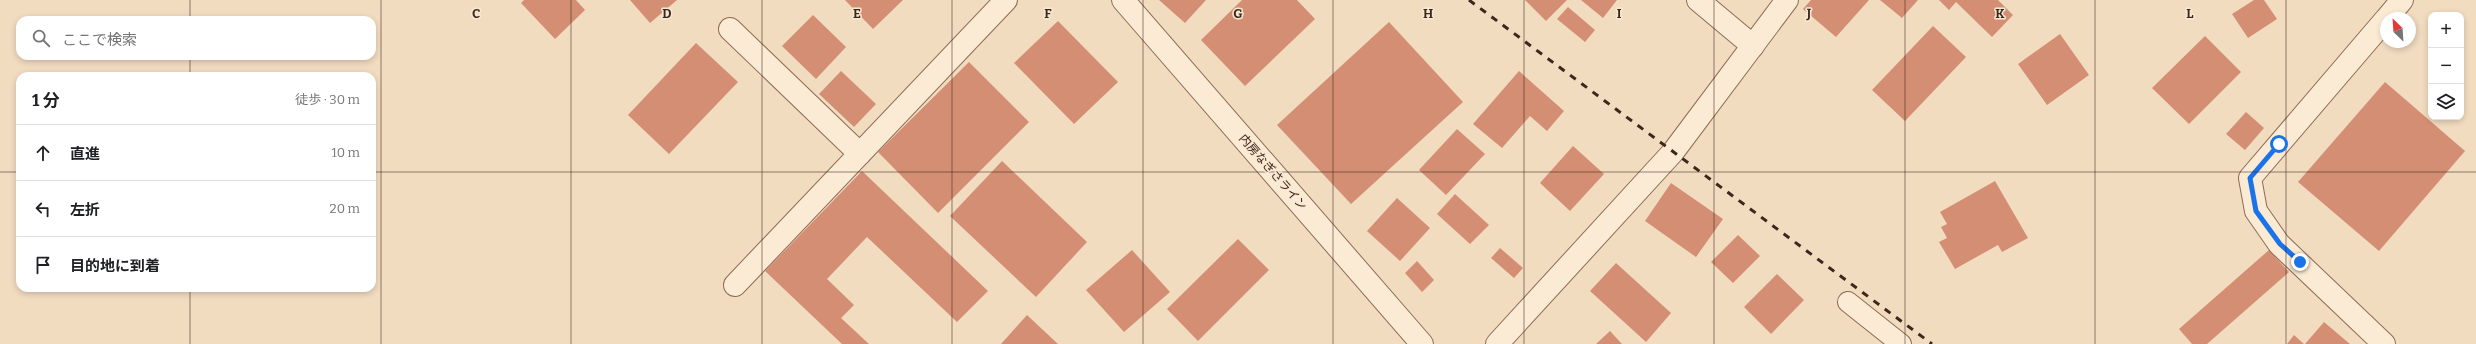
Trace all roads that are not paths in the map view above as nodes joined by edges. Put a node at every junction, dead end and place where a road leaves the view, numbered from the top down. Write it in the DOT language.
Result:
graph roads {
  1 [pos="1006,0"];
  2 [pos="1123,0"];
  3 [pos="1698,0"];
  4 [pos="1787,0"];
  5 [pos="2402,0"];
  6 [pos="2391,12"];
  7 [pos="2380,25"];
  8 [pos="730,29"];
  9 [pos="1753,46"];
  10 [pos="860,154"];
  11 [pos="735,285"];
  12 [pos="1848,302"];
  13 [pos="1422,344"];
  14 [pos="1497,344"];
  15 [pos="1901,344"];
  16 [pos="2384,344"];
  1 -- 10 [label="street"];
  2 -- 13 [label="street, 内房なぎさライン"];
  3 -- 9 [label="street"];
  4 -- 9 [label="street"];
  5 -- 6 [label="street"];
  7 -- 16 [label="street"];
  8 -- 10 [label="street"];
  9 -- 14 [label="street"];
  10 -- 11 [label="street"];
  12 -- 15 [label="lane"];
}
